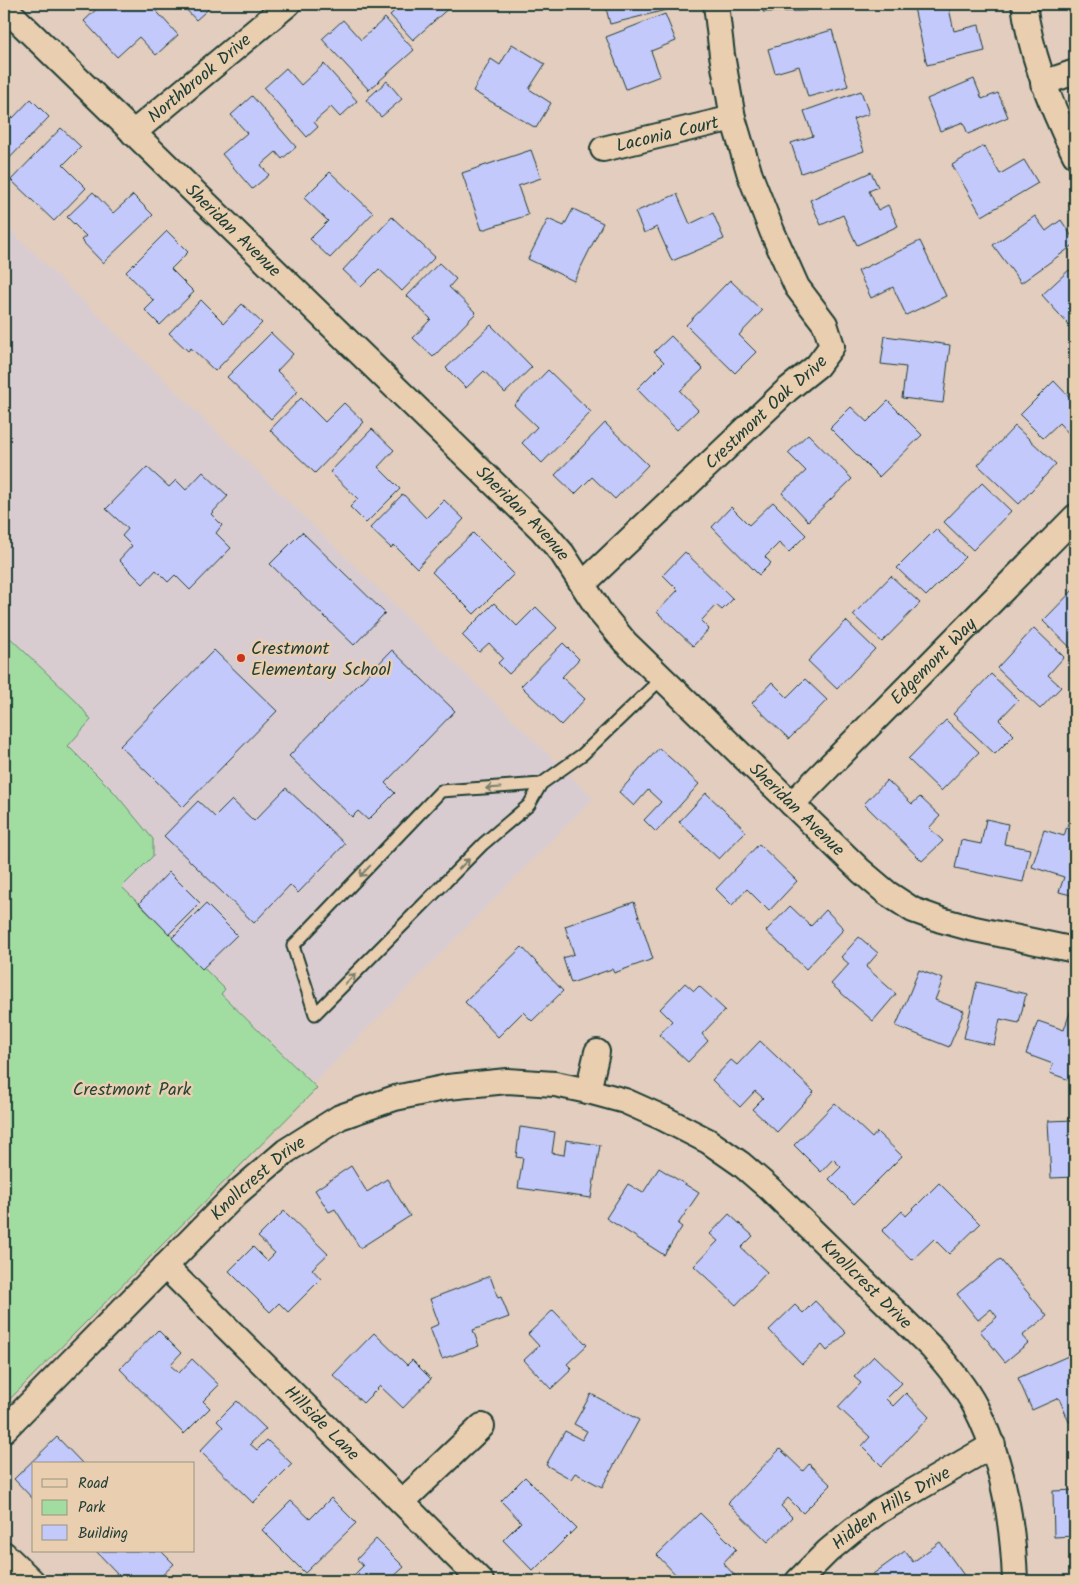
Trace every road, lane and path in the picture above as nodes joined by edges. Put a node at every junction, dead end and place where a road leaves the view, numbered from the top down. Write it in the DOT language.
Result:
graph roads {
  1 [pos="288,4"];
  2 [pos="716,4"];
  3 [pos="1024,4"];
  4 [pos="4,7"];
  5 [pos="1075,72"];
  6 [pos="1043,83"];
  7 [pos="733,118"];
  8 [pos="133,133"];
  9 [pos="603,149"];
  10 [pos="1075,155"];
  11 [pos="1075,517"];
  12 [pos="583,584"];
  13 [pos="662,678"];
  14 [pos="542,784"];
  15 [pos="792,804"];
  16 [pos="1075,950"];
  17 [pos="597,1052"];
  18 [pos="588,1091"];
  19 [pos="165,1266"];
  20 [pos="482,1426"];
  21 [pos="4,1430"];
  22 [pos="993,1445"];
  23 [pos="402,1502"];
  24 [pos="4,1554"];
  25 [pos="32,1581"];
  26 [pos="481,1581"];
  27 [pos="798,1581"];
  28 [pos="1014,1581"];
  1 -- 8 [label="street, Northbrook Drive"];
  2 -- 7 [label="street, Crestmont Oak Drive"];
  3 -- 6 [label="street"];
  4 -- 8 [label="street, Sheridan Avenue"];
  5 -- 6 [label="street"];
  6 -- 10 [label="street"];
  7 -- 9 [label="street, Laconia Court"];
  7 -- 12 [label="street, Crestmont Oak Drive"];
  8 -- 12 [label="street, Sheridan Avenue"];
  11 -- 15 [label="street, Edgemont Way"];
  12 -- 13 [label="street, Sheridan Avenue"];
  13 -- 14 [label="lane"];
  13 -- 15 [label="street, Sheridan Avenue"];
  14 -- 14 [label="lane, one-way"];
  15 -- 16 [label="street, Sheridan Avenue"];
  17 -- 18 [label="street"];
  18 -- 19 [label="street, Knollcrest Drive"];
  18 -- 22 [label="street, Knollcrest Drive"];
  19 -- 21 [label="street, Knollcrest Drive"];
  19 -- 23 [label="street, Hillside Lane"];
  20 -- 23 [label="street"];
  22 -- 27 [label="street, Hidden Hills Drive"];
  22 -- 28 [label="street, Knollcrest Drive"];
  23 -- 26 [label="street, Hillside Lane"];
  24 -- 25 [label="street"];
}
